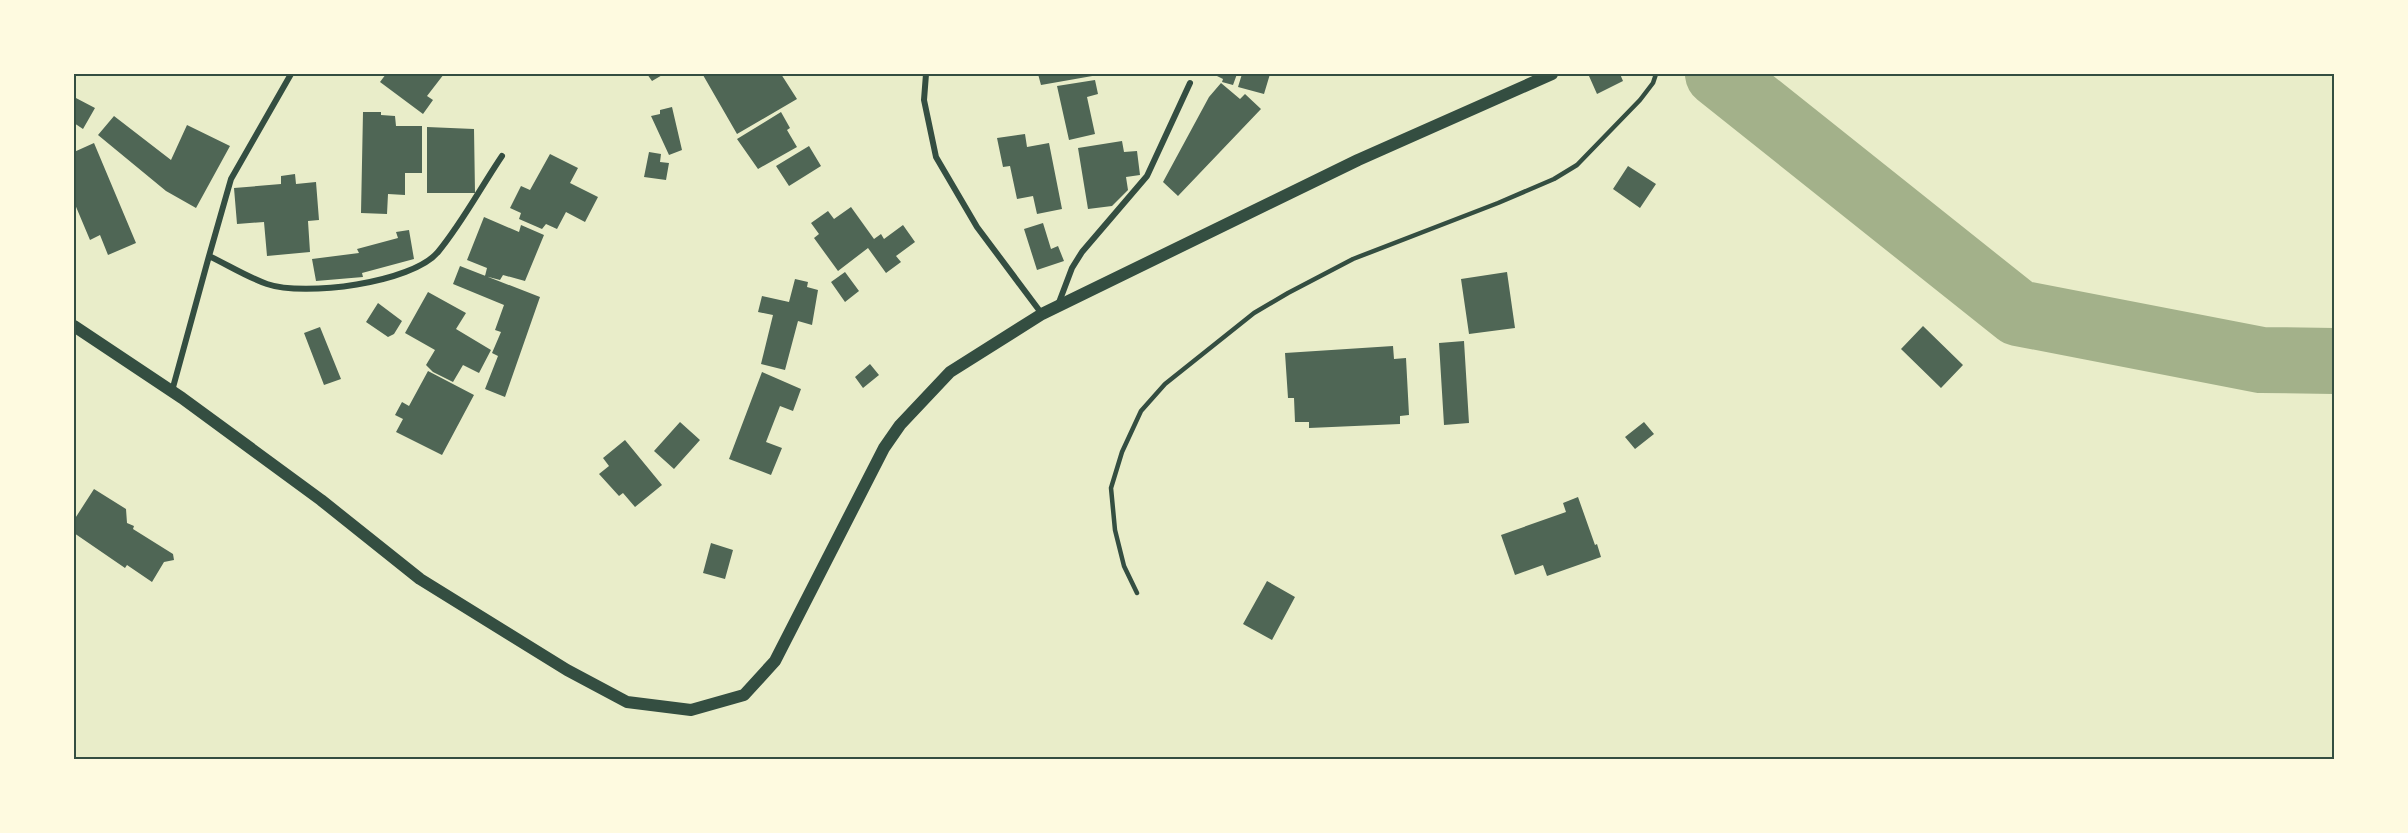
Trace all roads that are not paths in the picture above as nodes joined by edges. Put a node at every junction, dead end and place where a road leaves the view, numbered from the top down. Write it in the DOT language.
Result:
graph roads {
  1 [pos="291,74"];
  2 [pos="926,74"];
  3 [pos="1552,74"];
  4 [pos="1656,74"];
  5 [pos="1190,83"];
  6 [pos="502,156"];
  7 [pos="209,256"];
  8 [pos="1058,306"];
  9 [pos="1042,314"];
  10 [pos="74,326"];
  11 [pos="172,391"];
  12 [pos="1137,592"];
  1 -- 7 [label="street"];
  2 -- 9 [label="street"];
  3 -- 8 [label="main road"];
  4 -- 12 [label="lane"];
  5 -- 8 [label="street"];
  6 -- 7 [label="street"];
  7 -- 11 [label="street"];
  8 -- 9 [label="main road"];
  9 -- 11 [label="main road"];
  10 -- 11 [label="main road"];
}
